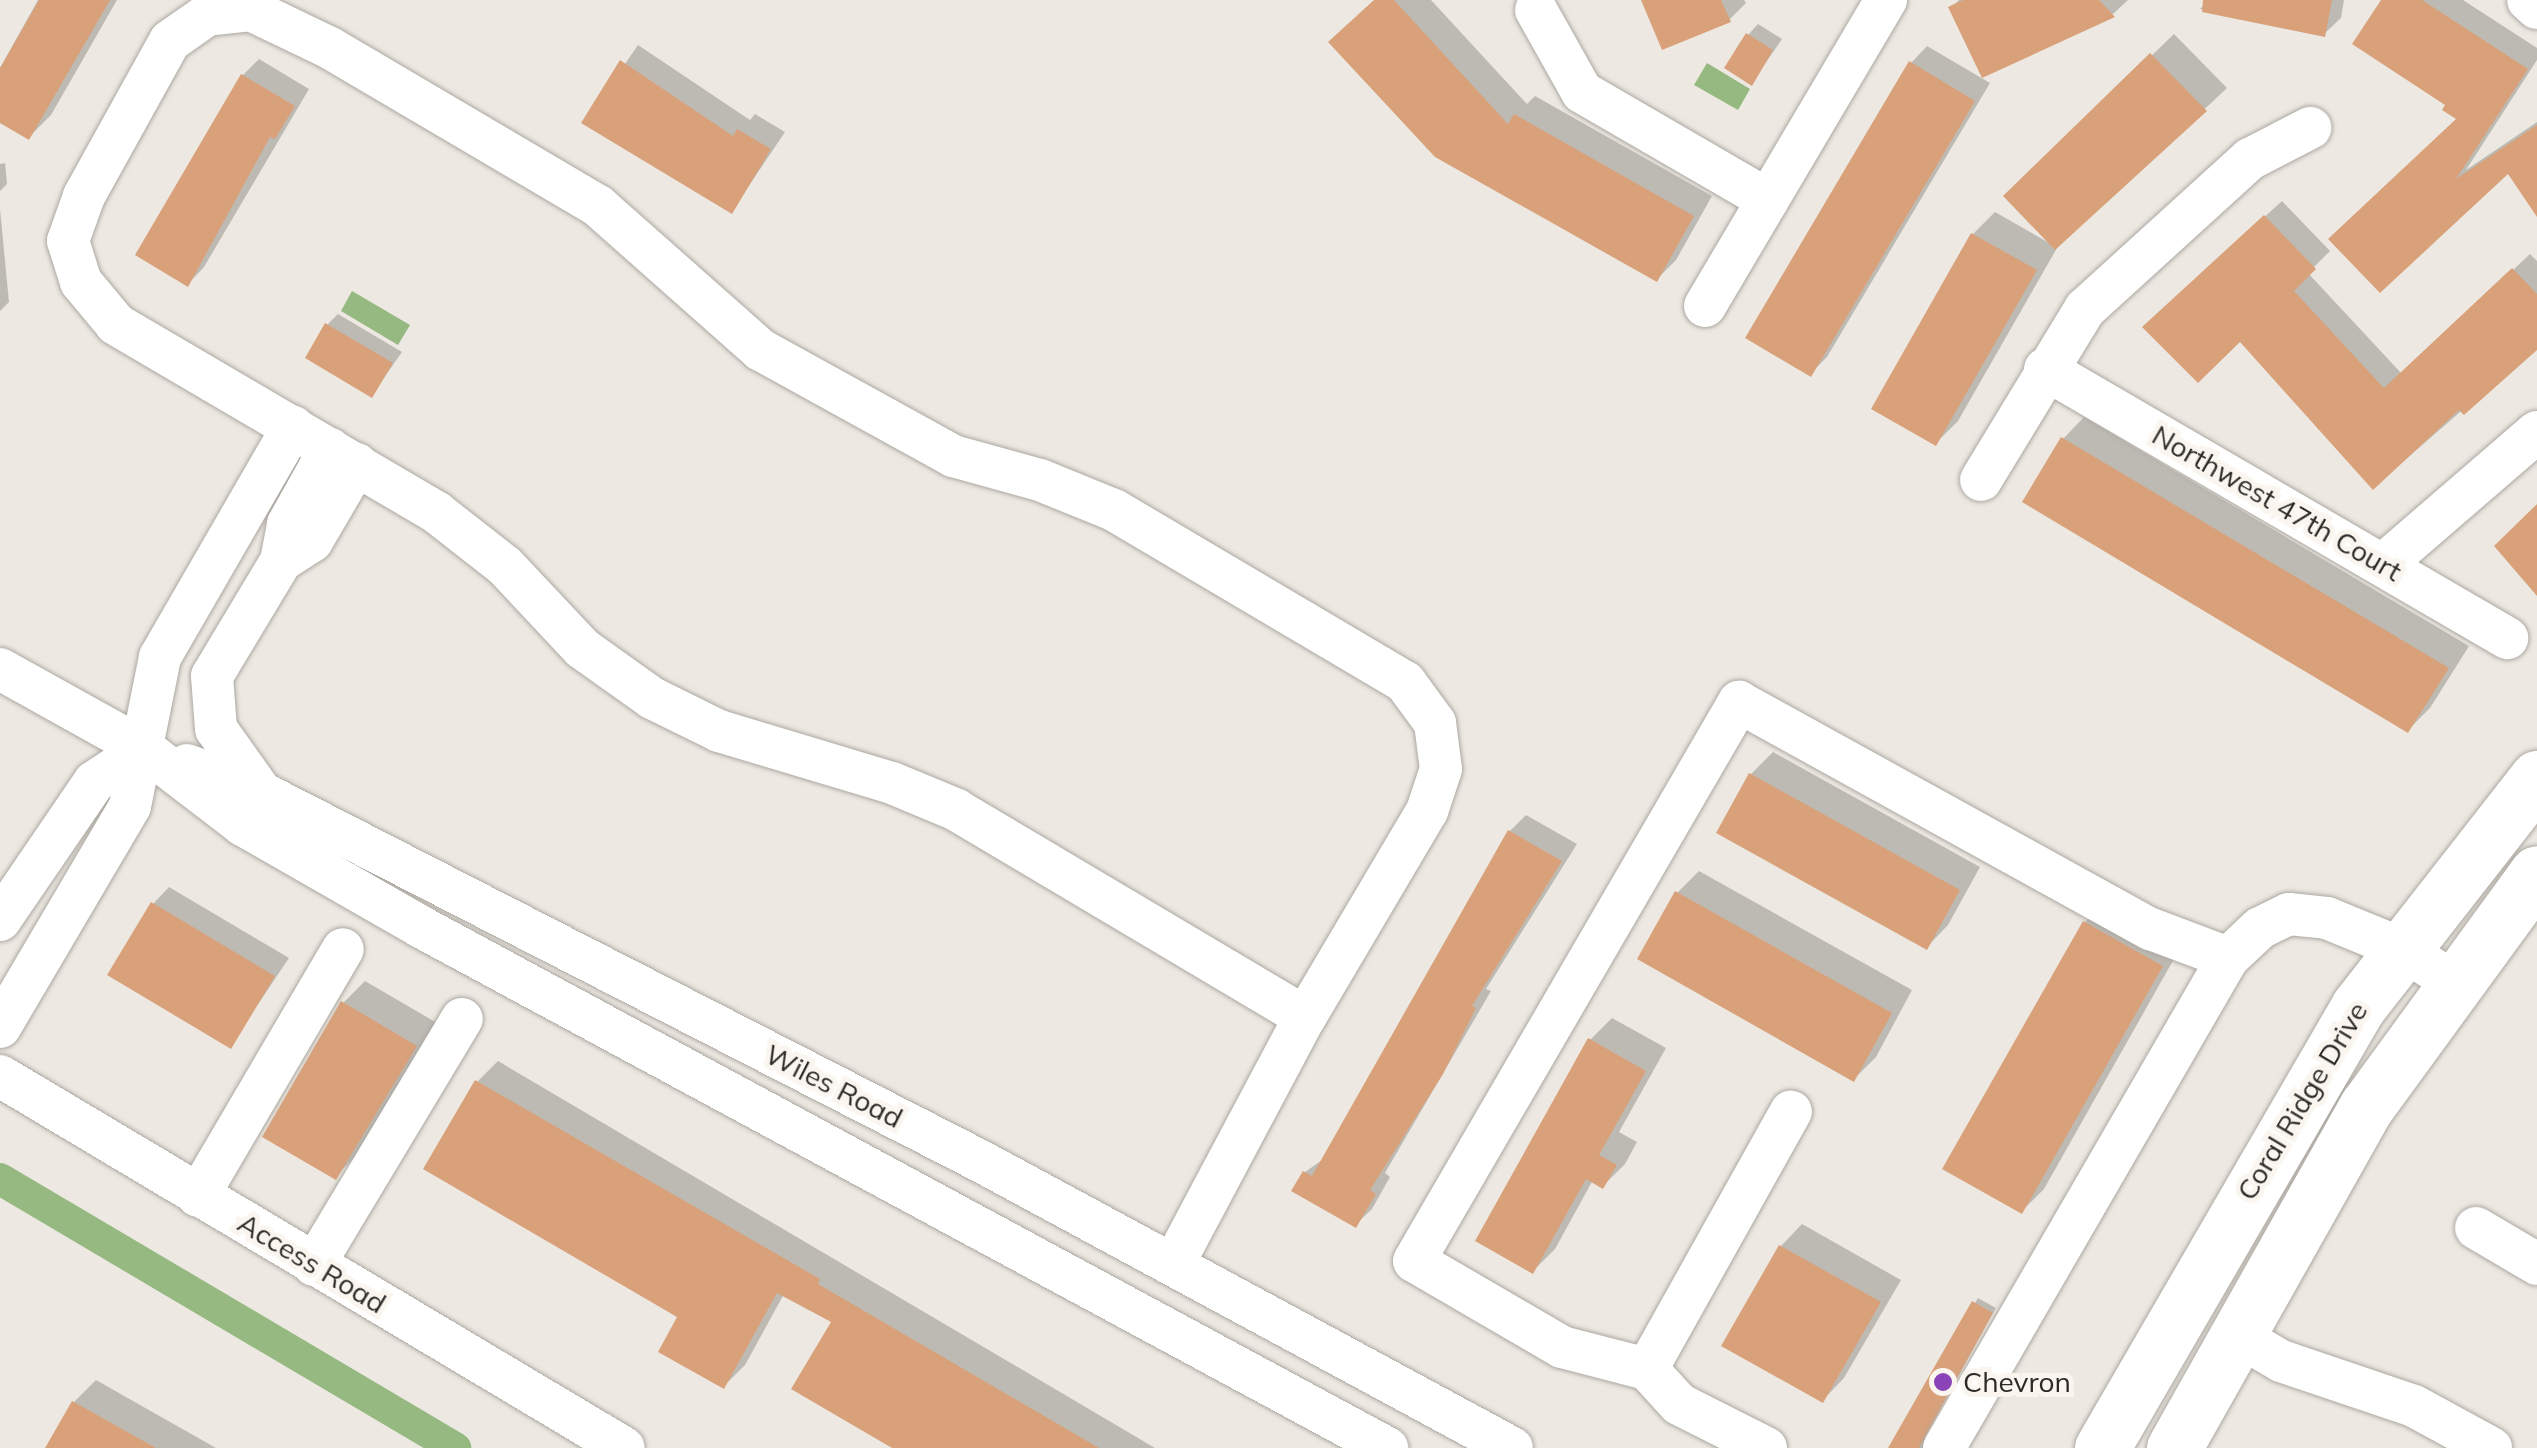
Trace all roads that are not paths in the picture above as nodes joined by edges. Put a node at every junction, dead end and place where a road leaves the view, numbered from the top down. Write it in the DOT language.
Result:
graph roads {
  1 [pos="1886,0"];
  2 [pos="2528,0"];
  3 [pos="2537,8"];
  4 [pos="1536,10"];
  5 [pos="2310,128"];
  6 [pos="1768,200"];
  7 [pos="1705,306"];
  8 [pos="2046,369"];
  9 [pos="293,427"];
  10 [pos="2537,432"];
  11 [pos="344,456"];
  12 [pos="1981,480"];
  13 [pos="258,486"];
  14 [pos="297,508"];
  15 [pos="281,561"];
  16 [pos="2384,564"];
  17 [pos="2507,638"];
  18 [pos="0,669"];
  19 [pos="144,749"];
  20 [pos="2537,778"];
  21 [pos="262,792"];
  22 [pos="2537,872"];
  23 [pos="0,920"];
  24 [pos="2400,948"];
  25 [pos="343,949"];
  26 [pos="2228,958"];
  27 [pos="2452,981"];
  28 [pos="1304,1017"];
  29 [pos="462,1019"];
  30 [pos="0,1027"];
  31 [pos="0,1076"];
  32 [pos="1791,1111"];
  33 [pos="198,1196"];
  34 [pos="2476,1228"];
  35 [pos="1174,1263"];
  36 [pos="314,1264"];
  37 [pos="2537,1264"];
  38 [pos="2238,1335"];
  39 [pos="1648,1368"];
  40 [pos="624,1448"];
  41 [pos="1387,1448"];
  42 [pos="1512,1448"];
  43 [pos="1766,1448"];
  44 [pos="1944,1448"];
  45 [pos="2102,1448"];
  46 [pos="2174,1448"];
  47 [pos="2491,1448"];
  1 -- 6 [label="street"];
  2 -- 3 [label="street"];
  4 -- 6 [label="street"];
  5 -- 8 [label="street"];
  6 -- 7 [label="street"];
  8 -- 12 [label="street"];
  8 -- 16 [label="street, Northwest 47th Court"];
  9 -- 11 [label="street"];
  9 -- 13 [label="street"];
  9 -- 28 [label="street"];
  10 -- 16 [label="street"];
  11 -- 14 [label="street"];
  11 -- 15 [label="street"];
  11 -- 28 [label="street"];
  13 -- 14 [label="street"];
  13 -- 19 [label="street"];
  14 -- 15 [label="street"];
  15 -- 21 [label="street"];
  16 -- 17 [label="street, Northwest 47th Court"];
  18 -- 19 [label="street, Wiles Road"];
  19 -- 21 [label="street, Wiles Road"];
  19 -- 23 [label="street"];
  19 -- 30 [label="street"];
  19 -- 41 [label="street, Wiles Road"];
  20 -- 24 [label="main road, Coral Ridge Drive"];
  21 -- 35 [label="street, Wiles Road"];
  22 -- 27 [label="main road, Coral Ridge Drive"];
  24 -- 26 [label="street"];
  24 -- 27 [label="street"];
  24 -- 45 [label="main road, Coral Ridge Drive"];
  25 -- 33 [label="street"];
  26 -- 39 [label="street"];
  26 -- 44 [label="street"];
  27 -- 38 [label="main road, Coral Ridge Drive"];
  28 -- 35 [label="street"];
  29 -- 36 [label="street"];
  31 -- 33 [label="street, Access Road"];
  32 -- 39 [label="street"];
  33 -- 36 [label="street, Access Road"];
  34 -- 37 [label="street"];
  35 -- 42 [label="street, Wiles Road"];
  36 -- 40 [label="street, Access Road"];
  38 -- 46 [label="main road, Coral Ridge Drive"];
  38 -- 47 [label="street"];
  39 -- 43 [label="street"];
}
